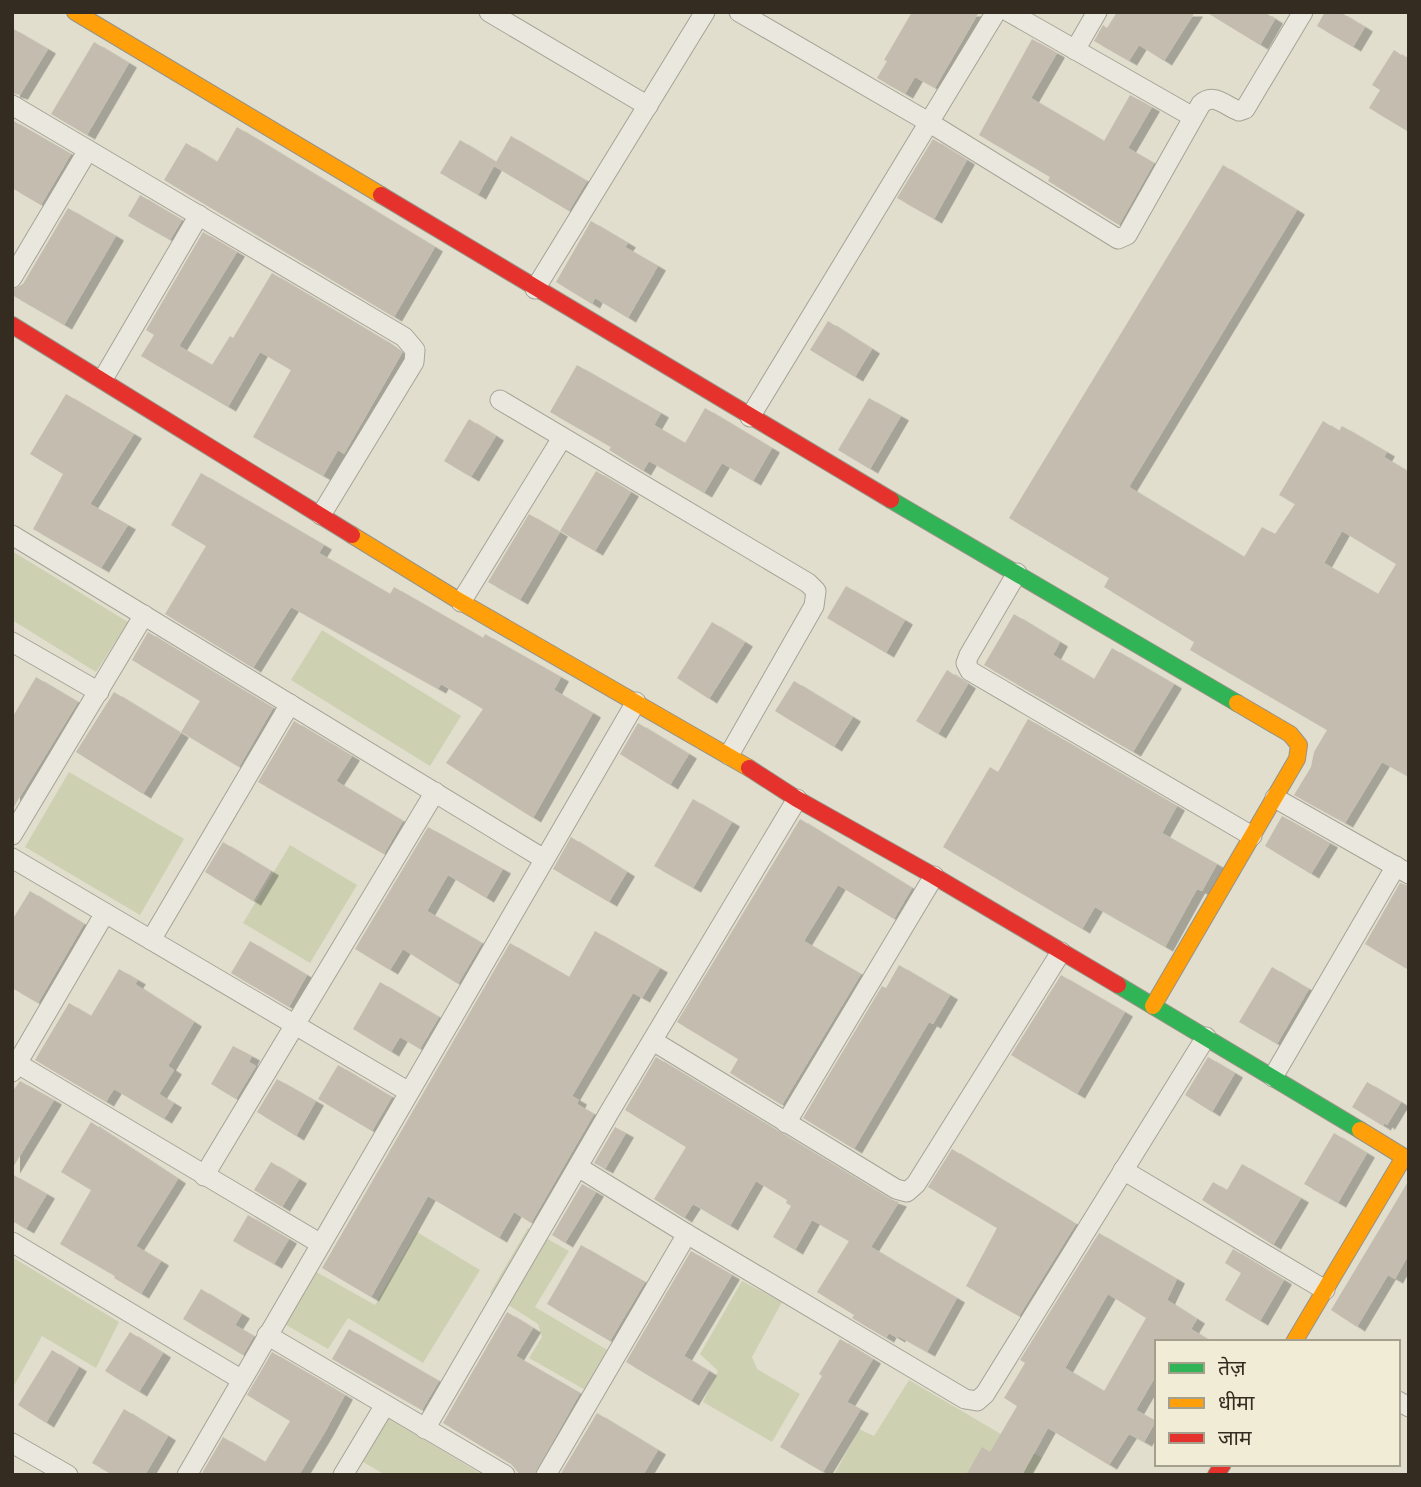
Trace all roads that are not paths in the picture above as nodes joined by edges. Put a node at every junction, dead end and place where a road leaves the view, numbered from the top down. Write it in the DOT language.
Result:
graph roads {
  1 [pos="489,12"];
  2 [pos="705,12"];
  3 [pos="739,12"];
  4 [pos="996,12"];
  5 [pos="1009,12"];
  6 [pos="1097,12"];
  7 [pos="1303,12"];
  8 [pos="80,14"];
  9 [pos="517,19"];
  10 [pos="1075,50"];
  11 [pos="12,105"];
  12 [pos="648,106"];
  13 [pos="1193,117"];
  14 [pos="930,123"];
  15 [pos="88,150"];
  16 [pos="199,215"];
  17 [pos="12,278"];
  18 [pos="535,289"];
  19 [pos="12,325"];
  20 [pos="103,379"];
  21 [pos="500,400"];
  22 [pos="750,417"];
  23 [pos="562,438"];
  24 [pos="321,515"];
  25 [pos="12,535"];
  26 [pos="1017,573"];
  27 [pos="461,602"];
  28 [pos="144,615"];
  29 [pos="12,642"];
  30 [pos="99,692"];
  31 [pos="636,702"];
  32 [pos="290,704"];
  33 [pos="729,755"];
  34 [pos="435,792"];
  35 [pos="1275,798"];
  36 [pos="797,799"];
  37 [pos="12,835"];
  38 [pos="1252,836"];
  39 [pos="12,858"];
  40 [pos="544,859"];
  41 [pos="1402,870"];
  42 [pos="934,876"];
  43 [pos="105,913"];
  44 [pos="150,940"];
  45 [pos="1061,951"];
  46 [pos="1153,1006"];
  47 [pos="295,1025"];
  48 [pos="1206,1037"];
  49 [pos="653,1041"];
  50 [pos="15,1068"];
  51 [pos="1273,1077"];
  52 [pos="409,1093"];
  53 [pos="786,1123"];
  54 [pos="1407,1156"];
  55 [pos="578,1167"];
  56 [pos="1123,1170"];
  57 [pos="204,1176"];
  58 [pos="687,1234"];
  59 [pos="12,1242"];
  60 [pos="320,1244"];
  61 [pos="1325,1290"];
  62 [pos="267,1335"];
  63 [pos="1297,1340"];
  64 [pos="242,1380"];
  65 [pos="385,1405"];
  66 [pos="425,1429"];
  67 [pos="12,1443"];
  68 [pos="351,1472"];
  69 [pos="68,1475"];
  70 [pos="187,1475"];
  71 [pos="505,1475"];
  72 [pos="546,1475"];
  1 -- 9 [label="street"];
  2 -- 12 [label="street"];
  3 -- 14 [label="street"];
  4 -- 14 [label="street"];
  5 -- 10 [label="street"];
  6 -- 10 [label="street"];
  7 -- 13 [label="street"];
  8 -- 18 [label="street"];
  9 -- 12 [label="street"];
  10 -- 13 [label="street"];
  11 -- 15 [label="street"];
  12 -- 18 [label="street"];
  13 -- 14 [label="street"];
  14 -- 22 [label="street"];
  15 -- 16 [label="street"];
  15 -- 17 [label="street"];
  16 -- 20 [label="street"];
  16 -- 24 [label="street"];
  18 -- 22 [label="street"];
  19 -- 20 [label="street"];
  20 -- 24 [label="street"];
  21 -- 23 [label="street"];
  22 -- 26 [label="street"];
  23 -- 27 [label="street"];
  23 -- 33 [label="street"];
  24 -- 27 [label="street"];
  25 -- 28 [label="street"];
  26 -- 35 [label="street"];
  26 -- 38 [label="street"];
  27 -- 31 [label="street"];
  28 -- 30 [label="street"];
  28 -- 32 [label="street"];
  29 -- 30 [label="street"];
  30 -- 37 [label="street"];
  31 -- 33 [label="street"];
  31 -- 40 [label="street"];
  32 -- 34 [label="street"];
  32 -- 44 [label="street"];
  33 -- 36 [label="street"];
  34 -- 40 [label="street"];
  34 -- 47 [label="street"];
  35 -- 38 [label="street"];
  35 -- 41 [label="street"];
  36 -- 42 [label="street"];
  36 -- 49 [label="street"];
  38 -- 46 [label="street"];
  39 -- 43 [label="street"];
  40 -- 52 [label="street"];
  41 -- 51 [label="street"];
  42 -- 45 [label="street"];
  42 -- 53 [label="street"];
  43 -- 44 [label="street"];
  43 -- 50 [label="street"];
  44 -- 47 [label="street"];
  45 -- 46 [label="street"];
  45 -- 53 [label="street"];
  46 -- 48 [label="street"];
  47 -- 52 [label="street"];
  47 -- 57 [label="street"];
  48 -- 51 [label="street"];
  48 -- 56 [label="street"];
  49 -- 53 [label="street"];
  49 -- 55 [label="street"];
  50 -- 57 [label="street"];
  51 -- 54 [label="street"];
  52 -- 60 [label="street"];
  54 -- 61 [label="street"];
  55 -- 58 [label="street"];
  55 -- 66 [label="street"];
  56 -- 58 [label="street"];
  56 -- 61 [label="street"];
  57 -- 60 [label="street"];
  58 -- 72 [label="street"];
  59 -- 64 [label="street"];
  60 -- 62 [label="street"];
  61 -- 63 [label="street"];
  62 -- 64 [label="street"];
  62 -- 65 [label="street"];
  64 -- 70 [label="street"];
  65 -- 66 [label="street"];
  65 -- 68 [label="street"];
  66 -- 71 [label="street"];
  67 -- 69 [label="street"];
}
